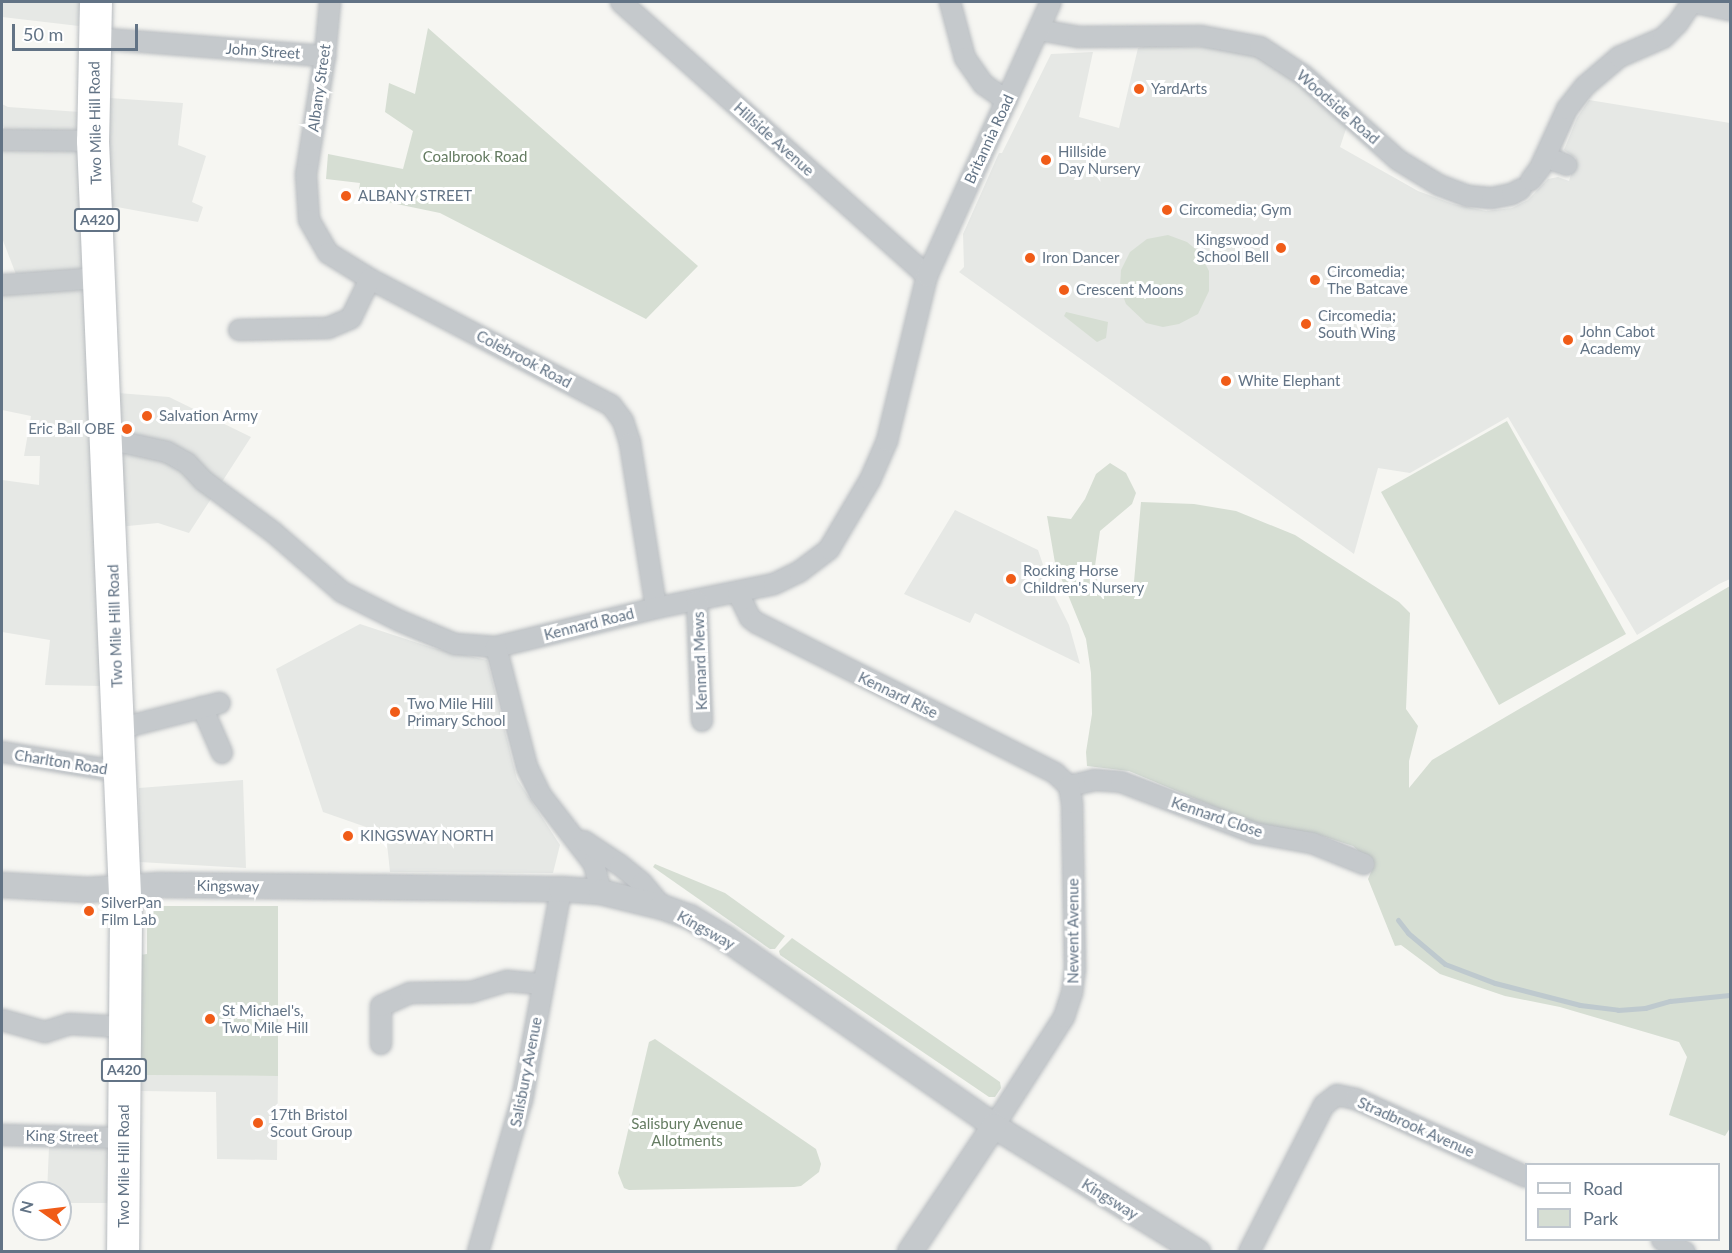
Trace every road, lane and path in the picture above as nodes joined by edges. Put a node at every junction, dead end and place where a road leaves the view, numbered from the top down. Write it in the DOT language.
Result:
graph roads {
  1 [pos="96,2"];
  2 [pos="330,2"];
  3 [pos="621,2"];
  4 [pos="950,2"];
  5 [pos="1051,2"];
  6 [pos="1692,2"];
  7 [pos="1731,10"];
  8 [pos="1039,30"];
  9 [pos="94,38"];
  10 [pos="325,56"];
  11 [pos="1007,101"];
  12 [pos="2,140"];
  13 [pos="93,141"];
  14 [pos="1545,157"];
  15 [pos="1567,165"];
  16 [pos="306,174"];
  17 [pos="927,276"];
  18 [pos="100,278"];
  19 [pos="370,279"];
  20 [pos="2,285"];
  21 [pos="239,330"];
  22 [pos="108,439"];
  23 [pos="738,593"];
  24 [pos="697,601"];
  25 [pos="656,608"];
  26 [pos="496,647"];
  27 [pos="702,721"];
  28 [pos="118,729"];
  29 [pos="2,752"];
  30 [pos="222,753"];
  31 [pos="121,772"];
  32 [pos="1069,786"];
  33 [pos="572,832"];
  34 [pos="1364,864"];
  35 [pos="2,885"];
  36 [pos="125,888"];
  37 [pos="561,889"];
  38 [pos="601,892"];
  39 [pos="662,907"];
  40 [pos="543,984"];
  41 [pos="2,1020"];
  42 [pos="125,1027"];
  43 [pos="381,1044"];
  44 [pos="994,1126"];
  45 [pos="2,1135"];
  46 [pos="123,1138"];
  47 [pos="1525,1176"];
  48 [pos="1666,1241"];
  49 [pos="123,1251"];
  50 [pos="478,1251"];
  51 [pos="910,1251"];
  52 [pos="1198,1251"];
  53 [pos="1249,1251"];
  54 [pos="1685,1251"];
  1 -- 9 [label="main road, Two Mile Hill Road / A420"];
  2 -- 10 [label="street, Albany Street"];
  3 -- 17 [label="street, Hillside Avenue"];
  4 -- 11 [label="street"];
  5 -- 8 [label="street, Britannia Road"];
  6 -- 7 [label="street"];
  6 -- 14 [label="street, Woodside Road"];
  8 -- 11 [label="street, Britannia Road"];
  8 -- 14 [label="street, Woodside Road"];
  9 -- 10 [label="street, John Street"];
  9 -- 13 [label="main road, Two Mile Hill Road / A420"];
  10 -- 16 [label="street, Albany Street"];
  11 -- 17 [label="street, Britannia Road"];
  12 -- 13 [label="street"];
  13 -- 18 [label="main road, Two Mile Hill Road / A420"];
  14 -- 15 [label="street"];
  16 -- 19 [label="street, Colebrook Road"];
  17 -- 23 [label="street, Kennard Road"];
  18 -- 20 [label="street"];
  18 -- 22 [label="main road, Two Mile Hill Road / A420"];
  19 -- 21 [label="street"];
  19 -- 25 [label="street, Colebrook Road"];
  22 -- 26 [label="street, Kennard Road"];
  22 -- 28 [label="main road, Two Mile Hill Road / A420"];
  23 -- 24 [label="street, Kennard Road"];
  23 -- 32 [label="street, Kennard Rise"];
  24 -- 25 [label="street, Kennard Road"];
  24 -- 27 [label="street, Kennard Mews"];
  25 -- 26 [label="street, Kennard Road"];
  26 -- 33 [label="street"];
  28 -- 30 [label="street"];
  28 -- 31 [label="main road, Two Mile Hill Road / A420"];
  29 -- 31 [label="street, Charlton Road"];
  31 -- 36 [label="main road, Two Mile Hill Road / A420"];
  32 -- 34 [label="street, Kennard Close"];
  32 -- 44 [label="street, Newent Avenue"];
  33 -- 38 [label="street"];
  33 -- 39 [label="street"];
  35 -- 36 [label="street, Kingsway"];
  36 -- 37 [label="street, Kingsway"];
  36 -- 42 [label="main road, Two Mile Hill Road / A420"];
  37 -- 38 [label="street, Kingsway"];
  37 -- 40 [label="street, Salisbury Avenue"];
  38 -- 39 [label="street, Kingsway"];
  39 -- 44 [label="street, Kingsway"];
  40 -- 43 [label="street"];
  40 -- 50 [label="street, Salisbury Avenue"];
  41 -- 42 [label="street"];
  42 -- 46 [label="main road, Two Mile Hill Road / A420"];
  44 -- 51 [label="street"];
  44 -- 52 [label="street, Kingsway"];
  45 -- 46 [label="street, King Street"];
  46 -- 49 [label="main road, Two Mile Hill Road / A420"];
  47 -- 53 [label="street, Stradbrook Avenue"];
  48 -- 54 [label="street"];
}
